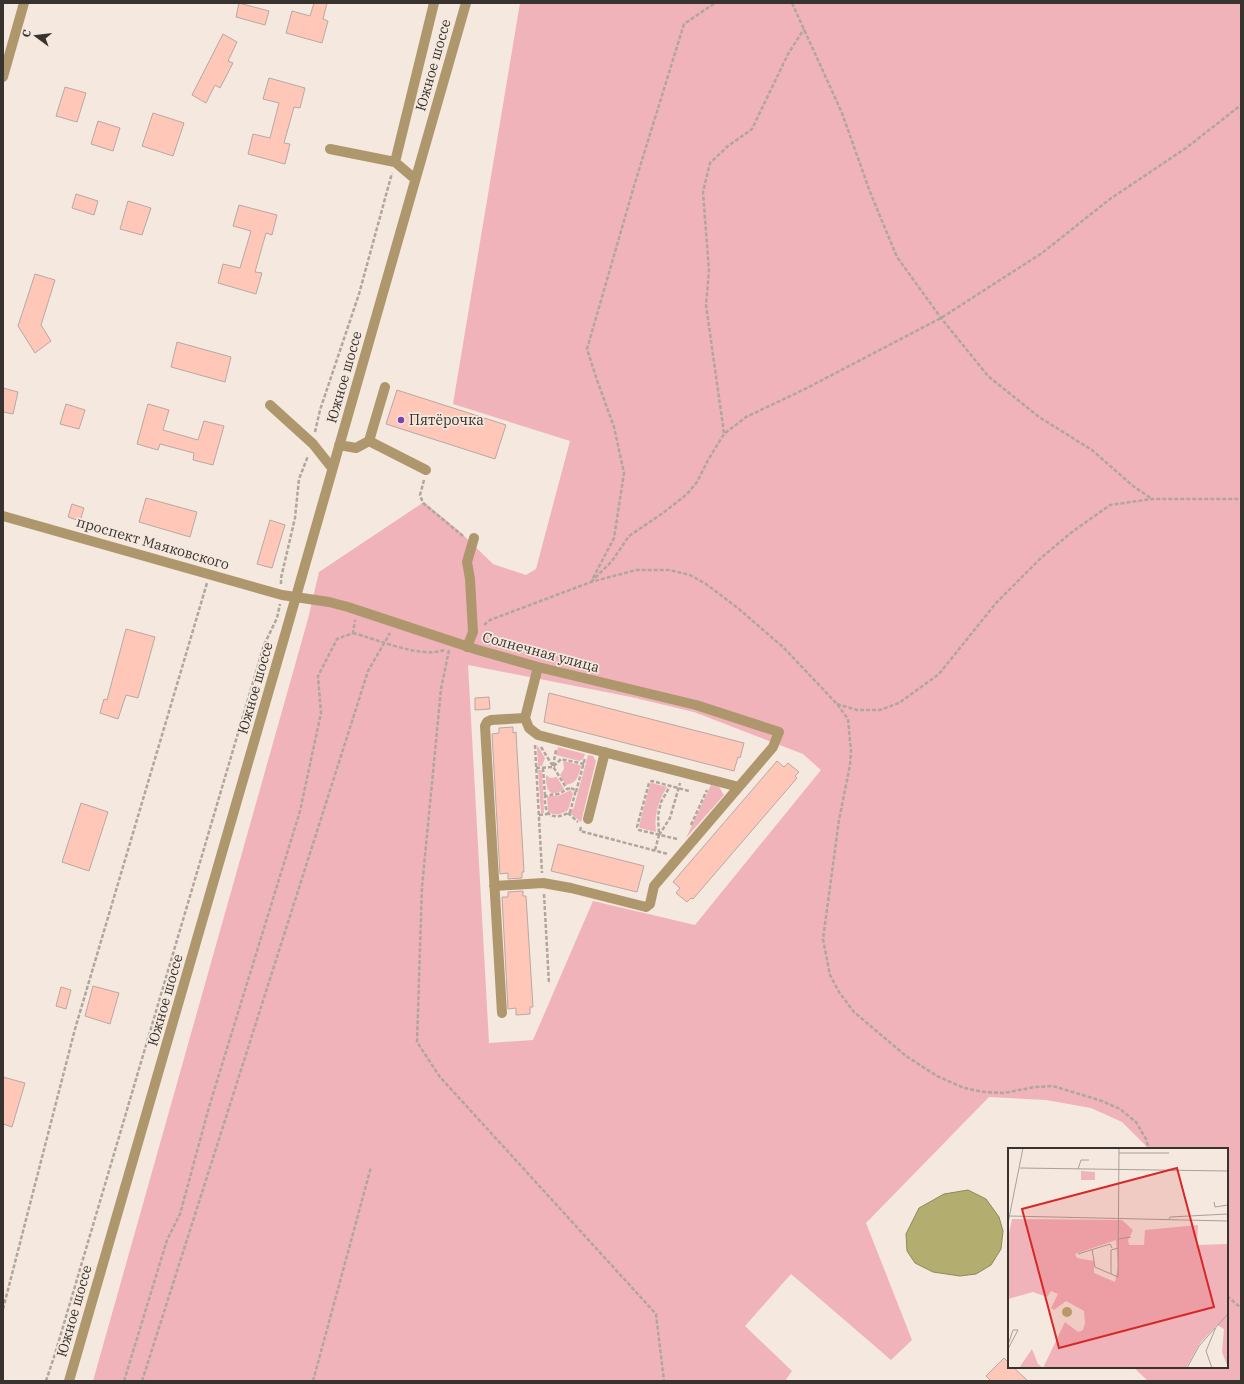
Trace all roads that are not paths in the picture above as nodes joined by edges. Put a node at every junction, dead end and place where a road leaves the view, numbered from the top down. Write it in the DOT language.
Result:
graph roads {
  1 [pos="24,3"];
  2 [pos="434,3"];
  3 [pos="466,3"];
  4 [pos="3,77"];
  5 [pos="330,149"];
  6 [pos="395,162"];
  7 [pos="415,179"];
  8 [pos="385,387"];
  9 [pos="270,405"];
  10 [pos="369,441"];
  11 [pos="339,445"];
  12 [pos="332,468"];
  13 [pos="426,470"];
  14 [pos="3,516"];
  15 [pos="473,543"];
  16 [pos="296,598"];
  17 [pos="467,647"];
  18 [pos="538,667"];
  19 [pos="525,718"];
  20 [pos="605,752"];
  21 [pos="739,787"];
  22 [pos="585,822"];
  23 [pos="494,886"];
  24 [pos="502,1013"];
  25 [pos="69,1381"];
  1 -- 4 [label="street"];
  2 -- 6 [label="street"];
  3 -- 7 [label="street, Южное шоссе"];
  5 -- 6 [label="street"];
  6 -- 7 [label="street"];
  7 -- 11 [label="street, Южное шоссе"];
  8 -- 10 [label="street"];
  9 -- 12 [label="street"];
  10 -- 11 [label="street"];
  10 -- 13 [label="street"];
  11 -- 12 [label="street, Южное шоссе"];
  12 -- 16 [label="street, Южное шоссе"];
  14 -- 16 [label="street, проспект Маяковского"];
  15 -- 17 [label="street"];
  16 -- 17 [label="street, Солнечная улица"];
  16 -- 25 [label="street, Южное шоссе"];
  17 -- 18 [label="street, Солнечная улица"];
  18 -- 19 [label="street"];
  18 -- 21 [label="street, Солнечная улица"];
  19 -- 20 [label="street"];
  19 -- 23 [label="street"];
  20 -- 21 [label="street"];
  20 -- 22 [label="street"];
  21 -- 23 [label="street"];
  23 -- 24 [label="street"];
}
